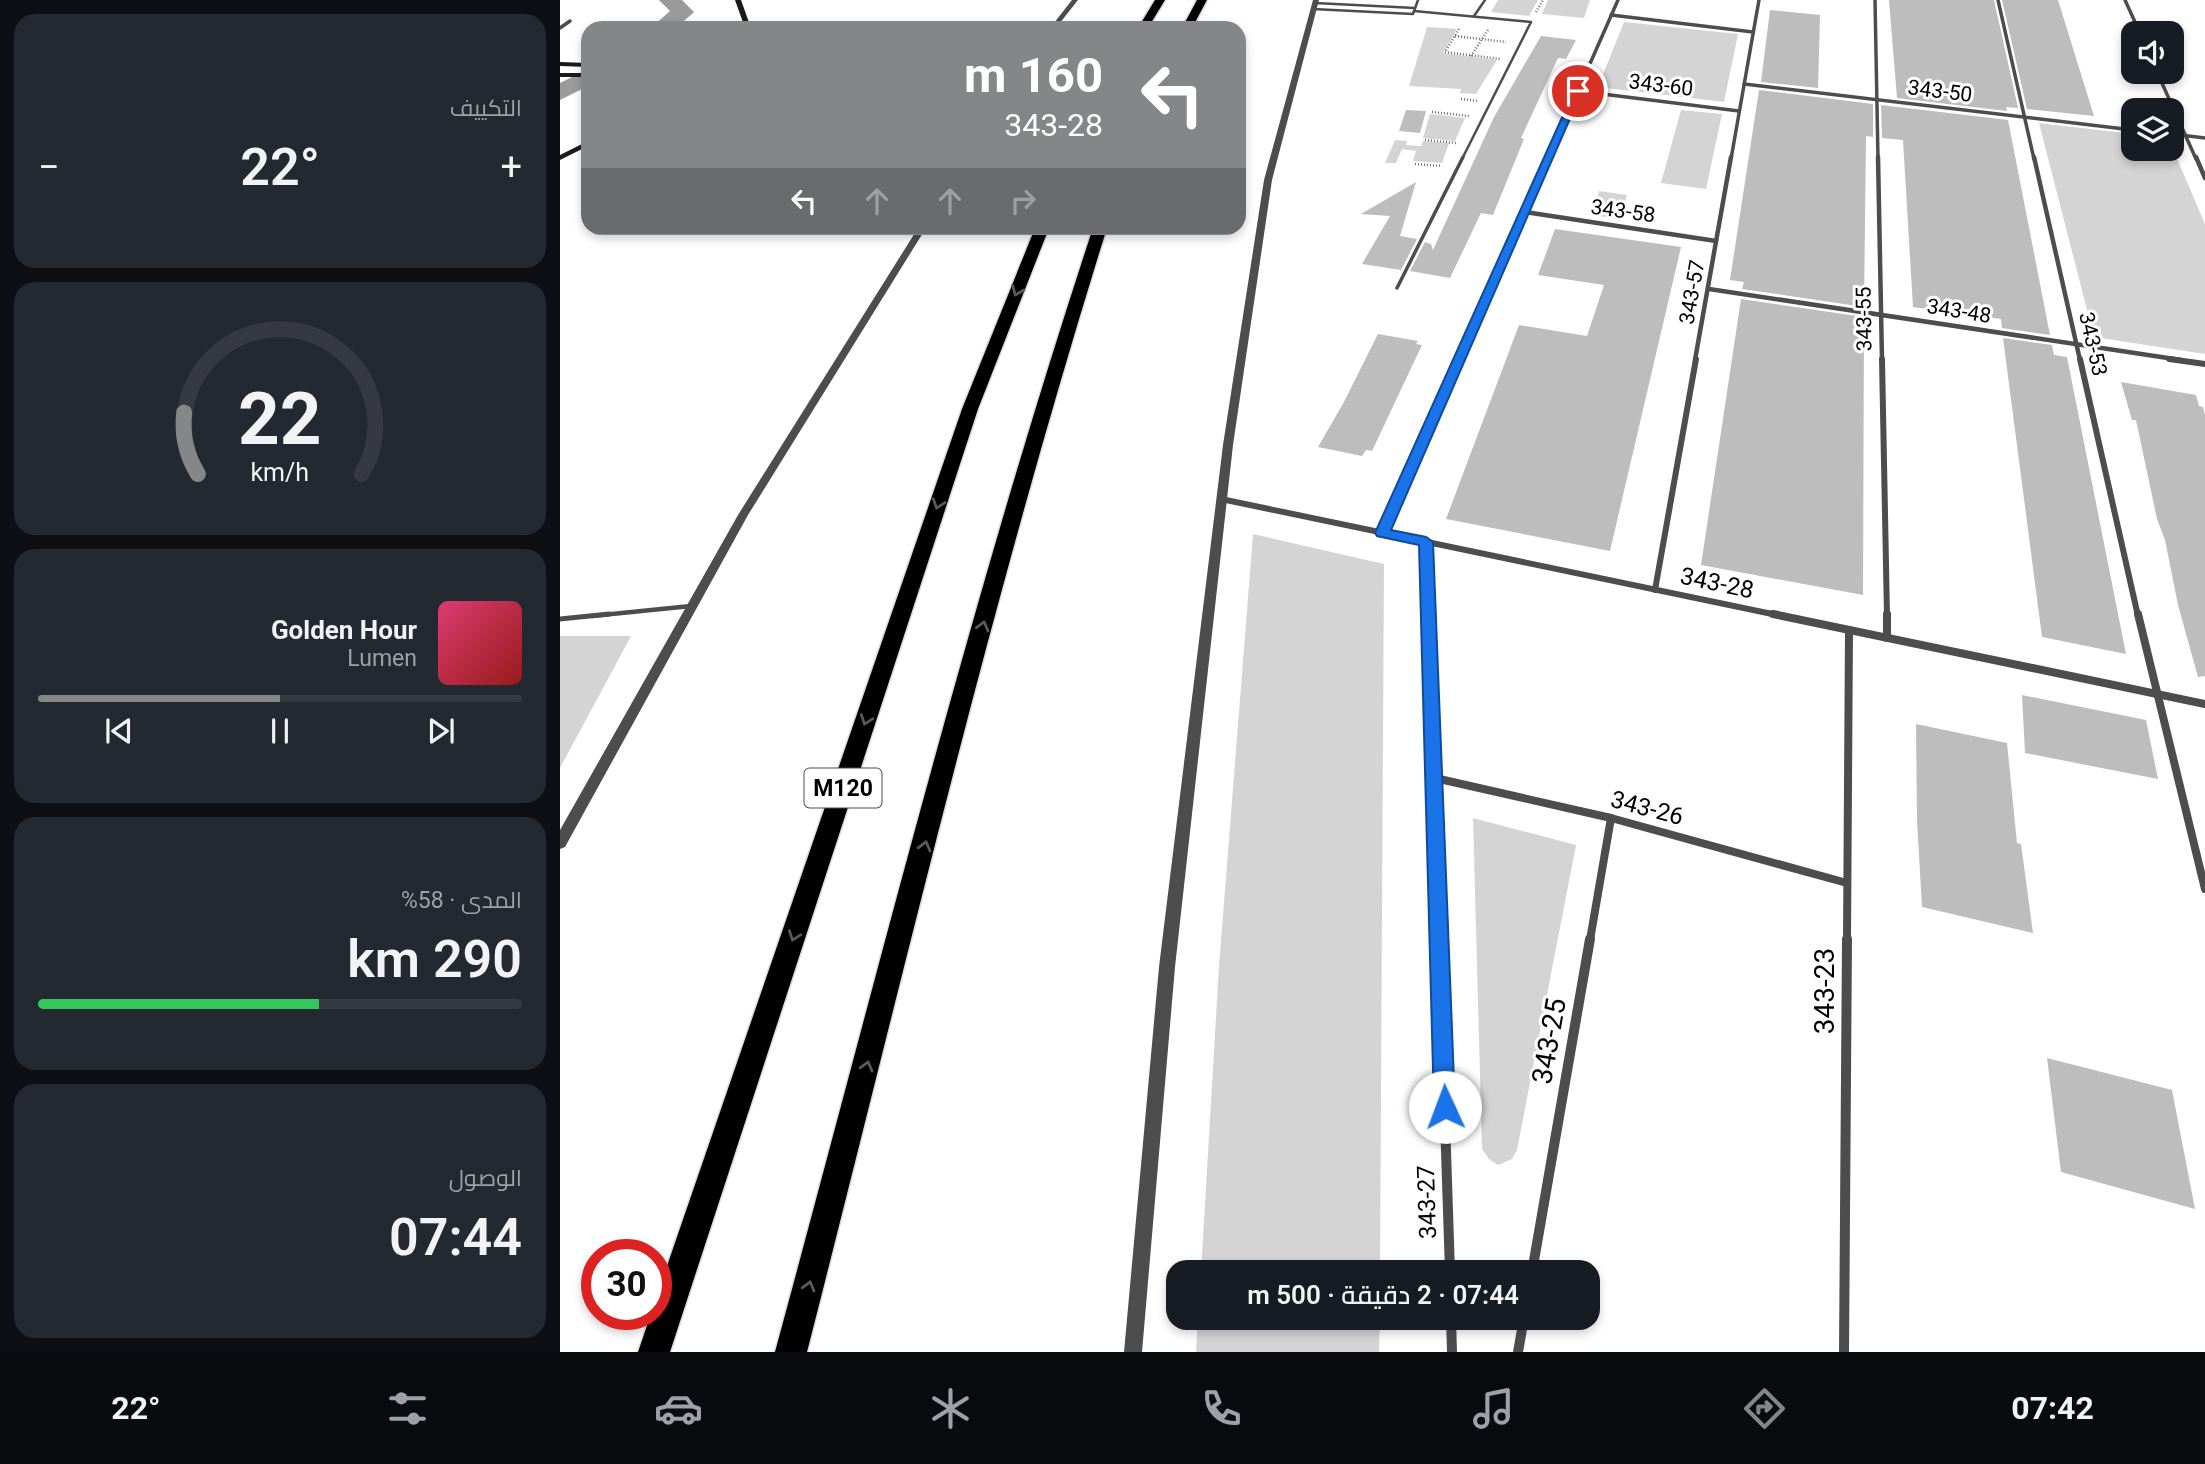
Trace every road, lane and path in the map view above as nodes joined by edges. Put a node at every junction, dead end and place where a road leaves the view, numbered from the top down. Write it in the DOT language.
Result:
graph roads {
  1 [pos="738,0"];
  2 [pos="1075,0"];
  3 [pos="1160,0"];
  4 [pos="1202,0"];
  5 [pos="1418,0"];
  6 [pos="1485,0"];
  7 [pos="1618,0"];
  8 [pos="1759,0"];
  9 [pos="1875,0"];
  10 [pos="1998,0"];
  11 [pos="2125,0"];
  12 [pos="1314,4"];
  13 [pos="1414,11"];
  14 [pos="1611,15"];
  15 [pos="1467,16"];
  16 [pos="1475,16"];
  17 [pos="1495,18"];
  18 [pos="560,21"];
  19 [pos="746,21"];
  20 [pos="1058,21"];
  21 [pos="1147,21"];
  22 [pos="1191,21"];
  23 [pos="2135,21"];
  24 [pos="560,28"];
  25 [pos="1753,32"];
  26 [pos="1455,36"];
  27 [pos="1482,39"];
  28 [pos="1521,43"];
  29 [pos="1471,56"];
  30 [pos="1512,61"];
  31 [pos="560,64"];
  32 [pos="581,65"];
  33 [pos="560,75"];
  34 [pos="581,75"];
  35 [pos="1744,84"];
  36 [pos="2162,84"];
  37 [pos="1578,91"];
  38 [pos="1875,100"];
  39 [pos="1739,111"];
  40 [pos="1432,113"];
  41 [pos="1483,117"];
  42 [pos="2023,117"];
  43 [pos="2121,129"];
  44 [pos="2186,136"];
  45 [pos="2205,138"];
  46 [pos="1425,140"];
  47 [pos="1470,144"];
  48 [pos="581,147"];
  49 [pos="560,158"];
  50 [pos="1415,164"];
  51 [pos="1458,168"];
  52 [pos="2205,178"];
  53 [pos="1525,212"];
  54 [pos="918,235"];
  55 [pos="1039,235"];
  56 [pos="1098,235"];
  57 [pos="1716,241"];
  58 [pos="1397,288"];
  59 [pos="1709,289"];
  60 [pos="1880,315"];
  61 [pos="2077,345"];
  62 [pos="2205,364"];
  63 [pos="1221,499"];
  64 [pos="1382,533"];
  65 [pos="1426,542"];
  66 [pos="1655,590"];
  67 [pos="691,606"];
  68 [pos="560,619"];
  69 [pos="1849,630"];
  70 [pos="1887,638"];
  71 [pos="2156,694"];
  72 [pos="2205,704"];
  73 [pos="1435,778"];
  74 [pos="1611,818"];
  75 [pos="560,844"];
  76 [pos="1847,883"];
  77 [pos="2205,889"];
  78 [pos="1450,1260"];
  79 [pos="1534,1260"];
  80 [pos="1451,1330"];
  81 [pos="1522,1330"];
  82 [pos="653,1352"];
  83 [pos="791,1352"];
  84 [pos="1133,1352"];
  85 [pos="1452,1352"];
  86 [pos="1518,1352"];
  87 [pos="1844,1352"];
  1 -- 19 [label="main road"];
  2 -- 20 [label="street"];
  3 -- 21 [label="highway"];
  4 -- 22 [label="highway"];
  5 -- 13 [label="lane"];
  6 -- 16 [label="lane"];
  7 -- 14 [label="street"];
  8 -- 25 [label="street, 343-57"];
  9 -- 38 [label="street, 343-55"];
  10 -- 42 [label="street, 343-53"];
  11 -- 23 [label="street"];
  12 -- 13 [label="lane"];
  12 -- 13 [label="lane"];
  12 -- 63 [label="street"];
  13 -- 15 [label="lane"];
  14 -- 25 [label="street"];
  14 -- 37 [label="street"];
  15 -- 16 [label="lane"];
  15 -- 26 [label="path"];
  16 -- 17 [label="lane"];
  17 -- 27 [label="path"];
  17 -- 28 [label="lane"];
  18 -- 24 [label="street"];
  25 -- 35 [label="street, 343-57"];
  26 -- 27 [label="path"];
  26 -- 29 [label="path"];
  27 -- 28 [label="path"];
  27 -- 29 [label="path"];
  28 -- 30 [label="lane"];
  29 -- 30 [label="path"];
  30 -- 41 [label="lane"];
  31 -- 32 [label="main road"];
  33 -- 34 [label="main road"];
  35 -- 38 [label="street, 343-50"];
  35 -- 39 [label="street, 343-57"];
  36 -- 44 [label="street"];
  37 -- 39 [label="street, 343-60"];
  37 -- 53 [label="street"];
  38 -- 42 [label="street, 343-50"];
  38 -- 60 [label="street, 343-55"];
  39 -- 57 [label="street, 343-57"];
  40 -- 41 [label="path"];
  41 -- 47 [label="lane"];
  42 -- 43 [label="street, 343-50"];
  42 -- 61 [label="street, 343-53"];
  44 -- 45 [label="street"];
  44 -- 52 [label="street"];
  46 -- 47 [label="path"];
  47 -- 51 [label="lane"];
  48 -- 49 [label="main road"];
  50 -- 51 [label="path"];
  51 -- 58 [label="lane"];
  53 -- 57 [label="street, 343-58"];
  53 -- 64 [label="street"];
  54 -- 67 [label="street"];
  55 -- 82 [label="highway, M120, one-way"];
  83 -- 56 [label="highway, one-way"];
  57 -- 59 [label="street, 343-57"];
  59 -- 60 [label="street, 343-48"];
  59 -- 66 [label="street, 343-57"];
  60 -- 61 [label="street, 343-48"];
  60 -- 70 [label="street, 343-55"];
  61 -- 62 [label="street, 343-48"];
  61 -- 71 [label="street, 343-53"];
  63 -- 64 [label="street, 343-28"];
  63 -- 84 [label="street"];
  64 -- 65 [label="street, 343-28"];
  65 -- 66 [label="street, 343-28"];
  65 -- 73 [label="street, 343-27"];
  66 -- 69 [label="street, 343-28"];
  67 -- 68 [label="lane"];
  67 -- 75 [label="street"];
  69 -- 70 [label="street, 343-28"];
  69 -- 76 [label="street, 343-23"];
  70 -- 71 [label="street, 343-28"];
  71 -- 72 [label="street, 343-28"];
  71 -- 77 [label="street, 343-53"];
  73 -- 74 [label="street, 343-26"];
  73 -- 78 [label="street, 343-27"];
  74 -- 76 [label="street, 343-26"];
  74 -- 79 [label="street, 343-25"];
  76 -- 87 [label="street, 343-23"];
  80 -- 85 [label="street"];
  81 -- 86 [label="street"];
}
